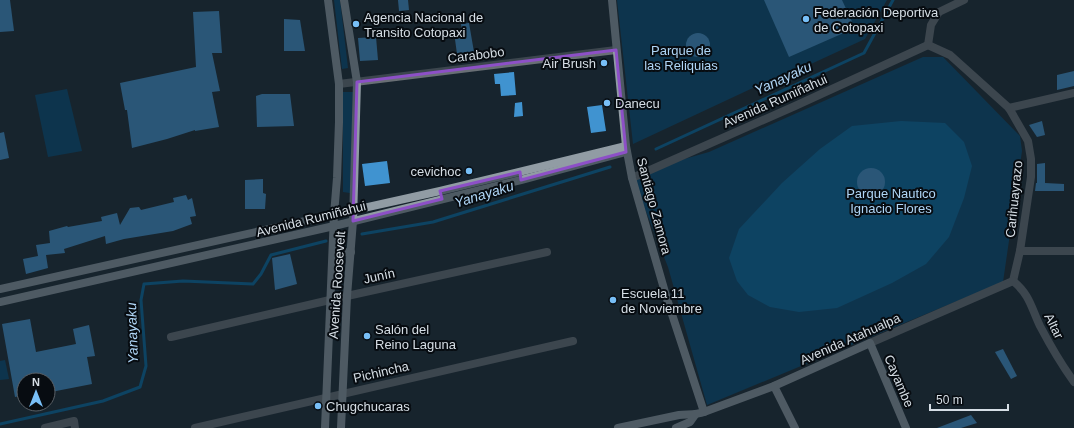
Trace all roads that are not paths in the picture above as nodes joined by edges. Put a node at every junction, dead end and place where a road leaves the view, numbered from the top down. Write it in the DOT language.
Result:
graph roads {
  1 [pos="328,0"];
  2 [pos="344,0"];
  3 [pos="612,0"];
  4 [pos="964,0"];
  5 [pos="928,45"];
  6 [pos="616,50"];
  7 [pos="357,82"];
  8 [pos="339,84"];
  9 [pos="1074,93"];
  10 [pos="1009,108"];
  11 [pos="626,150"];
  12 [pos="631,176"];
  13 [pos="441,195"];
  14 [pos="353,210"];
  15 [pos="334,215"];
  16 [pos="353,221"];
  17 [pos="334,226"];
  18 [pos="243,235"];
  19 [pos="246,247"];
  20 [pos="1020,251"];
  21 [pos="1074,251"];
  22 [pos="351,252"];
  23 [pos="547,252"];
  24 [pos="333,253"];
  25 [pos="156,254"];
  26 [pos="159,266"];
  27 [pos="82,270"];
  28 [pos="1013,281"];
  29 [pos="84,283"];
  30 [pos="0,289"];
  31 [pos="347,296"];
  32 [pos="331,300"];
  33 [pos="0,302"];
  34 [pos="170,337"];
  35 [pos="573,341"];
  36 [pos="870,343"];
  37 [pos="1074,382"];
  38 [pos="774,386"];
  39 [pos="342,394"];
  40 [pos="327,397"];
  41 [pos="704,412"];
  42 [pos="695,415"];
  43 [pos="45,428"];
  44 [pos="75,428"];
  45 [pos="195,428"];
  46 [pos="325,428"];
  47 [pos="341,428"];
  48 [pos="618,428"];
  49 [pos="676,428"];
  50 [pos="795,428"];
  51 [pos="906,428"];
  1 -- 8 [label="street, Avenida Roosevelt"];
  2 -- 7 [label="street, Avenida Roosevelt"];
  3 -- 6 [label="street, Santiago Zamora"];
  4 -- 5 [label="street"];
  5 -- 10 [label="street, Carihuayrazo"];
  5 -- 12 [label="street, Avenida Rumiñahui"];
  6 -- 7 [label="street, Carabobo"];
  6 -- 11 [label="street, Santiago Zamora"];
  7 -- 8 [label="street, Carabobo"];
  7 -- 14 [label="street, Avenida Roosevelt"];
  8 -- 15 [label="street, Avenida Roosevelt"];
  9 -- 10 [label="street"];
  10 -- 20 [label="street, Carihuayrazo"];
  11 -- 12 [label="street, Santiago Zamora"];
  11 -- 13 [label="street, Avenida Rumiñahui"];
  12 -- 41 [label="street, Santiago Zamora"];
  13 -- 14 [label="street, Avenida Rumiñahui"];
  13 -- 16 [label="street, Avenida Rumiñahui"];
  14 -- 15 [label="street, Avenida Rumiñahui"];
  14 -- 16 [label="street, Avenida Roosevelt"];
  15 -- 17 [label="street, Avenida Roosevelt"];
  15 -- 18 [label="street, Avenida Rumiñahui"];
  16 -- 17 [label="street, Avenida Rumiñahui"];
  16 -- 22 [label="street, Avenida Roosevelt"];
  17 -- 19 [label="street, Avenida Rumiñahui"];
  17 -- 24 [label="street, Avenida Roosevelt"];
  18 -- 19 [label="street"];
  18 -- 25 [label="street, Avenida Rumiñahui"];
  19 -- 26 [label="street, Avenida Rumiñahui"];
  20 -- 21 [label="street"];
  20 -- 28 [label="street, Carihuayrazo"];
  22 -- 24 [label="street"];
  22 -- 31 [label="street, Avenida Roosevelt"];
  23 -- 31 [label="street, Junín"];
  24 -- 32 [label="street, Avenida Roosevelt"];
  25 -- 26 [label="street"];
  25 -- 27 [label="street, Avenida Rumiñahui"];
  26 -- 29 [label="street, Avenida Rumiñahui"];
  27 -- 29 [label="street"];
  27 -- 30 [label="street, Avenida Rumiñahui"];
  28 -- 36 [label="street, Avenida Atahualpa"];
  28 -- 37 [label="street, Altar"];
  29 -- 33 [label="street, Avenida Rumiñahui"];
  31 -- 32 [label="street, Junín"];
  31 -- 39 [label="street, Avenida Roosevelt"];
  32 -- 34 [label="street, Junín"];
  32 -- 40 [label="street, Avenida Roosevelt"];
  35 -- 39 [label="street, Pichincha"];
  36 -- 38 [label="street, Avenida Atahualpa"];
  36 -- 51 [label="street, Cayambe"];
  38 -- 41 [label="street, Avenida Atahualpa"];
  38 -- 50 [label="street"];
  39 -- 40 [label="street, Pichincha"];
  39 -- 47 [label="street, Avenida Roosevelt"];
  40 -- 45 [label="street, Pichincha"];
  40 -- 46 [label="street, Avenida Roosevelt"];
  41 -- 42 [label="street, Avenida Atahualpa"];
  42 -- 48 [label="street, Avenida Atahualpa"];
  42 -- 49 [label="street, Avenida Atahualpa"];
  43 -- 44 [label="street"];
}
